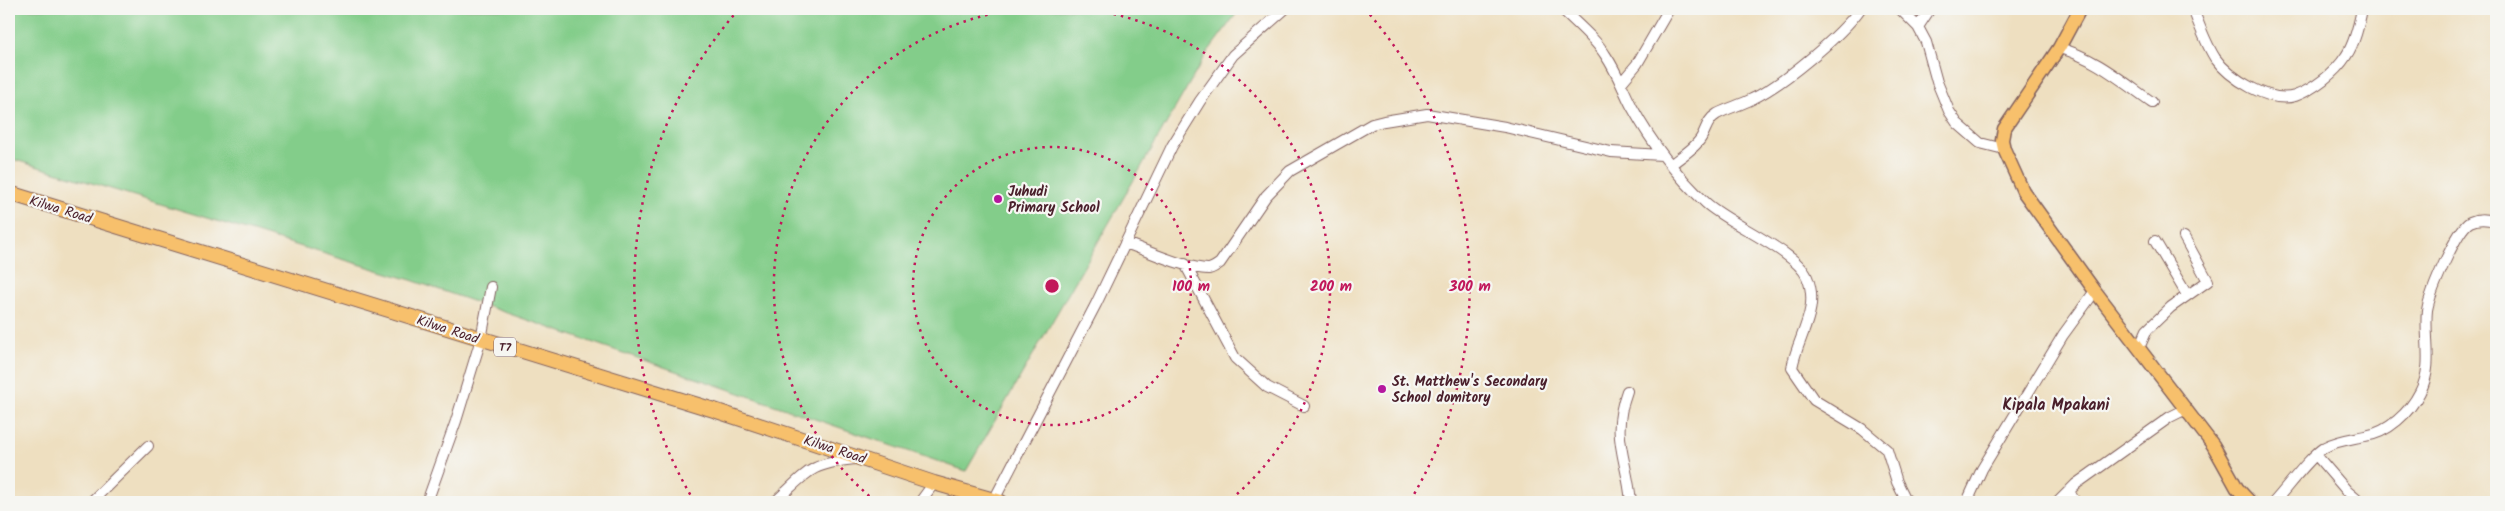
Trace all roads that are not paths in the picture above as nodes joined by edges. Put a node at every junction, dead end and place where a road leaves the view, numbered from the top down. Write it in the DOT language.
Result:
graph roads {
  1 [pos="1285,9"];
  2 [pos="1562,9"];
  3 [pos="1669,9"];
  4 [pos="1860,9"];
  5 [pos="1900,9"];
  6 [pos="1930,9"];
  7 [pos="2080,9"];
  8 [pos="2193,9"];
  9 [pos="2362,9"];
  10 [pos="1918,27"];
  11 [pos="2059,48"];
  12 [pos="1621,83"];
  13 [pos="2152,102"];
  14 [pos="2004,149"];
  15 [pos="1662,155"];
  16 [pos="1672,164"];
  17 [pos="9,193"];
  18 [pos="2496,222"];
  19 [pos="2184,237"];
  20 [pos="2155,241"];
  21 [pos="1125,243"];
  22 [pos="1185,264"];
  23 [pos="491,287"];
  24 [pos="2095,291"];
  25 [pos="2187,295"];
  26 [pos="482,340"];
  27 [pos="2139,348"];
  28 [pos="1626,391"];
  29 [pos="1304,406"];
  30 [pos="2184,410"];
  31 [pos="148,446"];
  32 [pos="2316,455"];
  33 [pos="864,458"];
  34 [pos="934,483"];
  35 [pos="2069,492"];
  36 [pos="998,501"];
  37 [pos="91,502"];
  38 [pos="427,502"];
  39 [pos="775,502"];
  40 [pos="920,502"];
  41 [pos="1631,502"];
  42 [pos="1907,502"];
  43 [pos="1967,502"];
  44 [pos="2058,502"];
  45 [pos="2075,502"];
  46 [pos="2250,502"];
  47 [pos="2274,502"];
  48 [pos="2360,502"];
  1 -- 21 [label="street"];
  2 -- 12 [label="street"];
  3 -- 12 [label="street"];
  4 -- 16 [label="street"];
  5 -- 10 [label="street"];
  6 -- 10 [label="street"];
  7 -- 11 [label="main road"];
  8 -- 9 [label="street"];
  10 -- 14 [label="street"];
  11 -- 13 [label="street"];
  11 -- 14 [label="main road"];
  12 -- 15 [label="street"];
  14 -- 24 [label="main road"];
  15 -- 16 [label="street"];
  15 -- 22 [label="street"];
  16 -- 42 [label="street"];
  17 -- 26 [label="highway, Kilwa Road / T7"];
  18 -- 32 [label="street"];
  19 -- 25 [label="street"];
  20 -- 25 [label="street"];
  21 -- 22 [label="street"];
  21 -- 36 [label="street"];
  22 -- 29 [label="street"];
  23 -- 26 [label="street"];
  24 -- 27 [label="main road"];
  24 -- 43 [label="street"];
  25 -- 27 [label="street"];
  26 -- 33 [label="highway, Kilwa Road / T7"];
  26 -- 38 [label="street"];
  27 -- 30 [label="main road"];
  28 -- 41 [label="street"];
  30 -- 35 [label="street"];
  30 -- 46 [label="main road"];
  31 -- 37 [label="street"];
  32 -- 47 [label="street"];
  32 -- 48 [label="street"];
  33 -- 34 [label="highway, Kilwa Road / T7"];
  33 -- 39 [label="street"];
  34 -- 36 [label="highway, Kilwa Road / T7"];
  34 -- 40 [label="street"];
  35 -- 44 [label="street"];
  35 -- 45 [label="street"];
}
